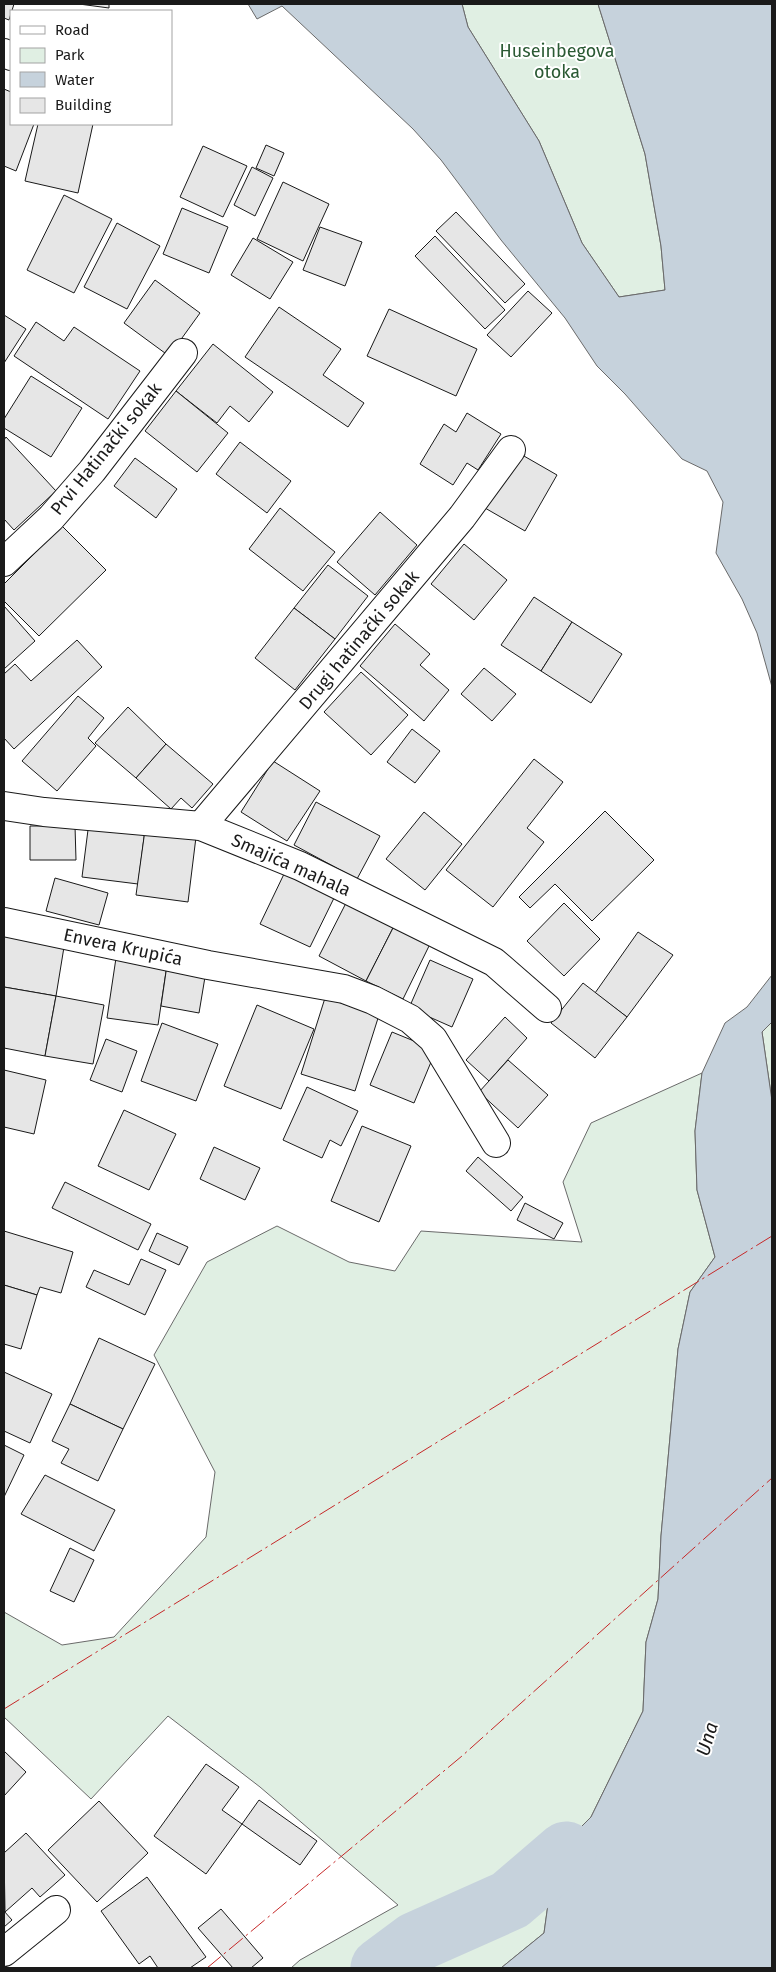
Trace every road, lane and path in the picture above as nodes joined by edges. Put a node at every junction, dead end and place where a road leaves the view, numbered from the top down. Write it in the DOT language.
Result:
graph roads {
  1 [pos="184,353"];
  2 [pos="511,450"];
  3 [pos="4,562"];
  4 [pos="4,806"];
  5 [pos="201,826"];
  6 [pos="4,922"];
  7 [pos="547,1008"];
  8 [pos="496,1143"];
  9 [pos="56,1910"];
  10 [pos="4,1952"];
  1 -- 3 [label="street, Prvi Hatinački sokak"];
  2 -- 5 [label="street, Drugi hatinački sokak"];
  4 -- 5 [label="street, Smajića mahala"];
  5 -- 7 [label="street, Smajića mahala"];
  6 -- 8 [label="street, Envera Krupića"];
  9 -- 10 [label="street"];
}
